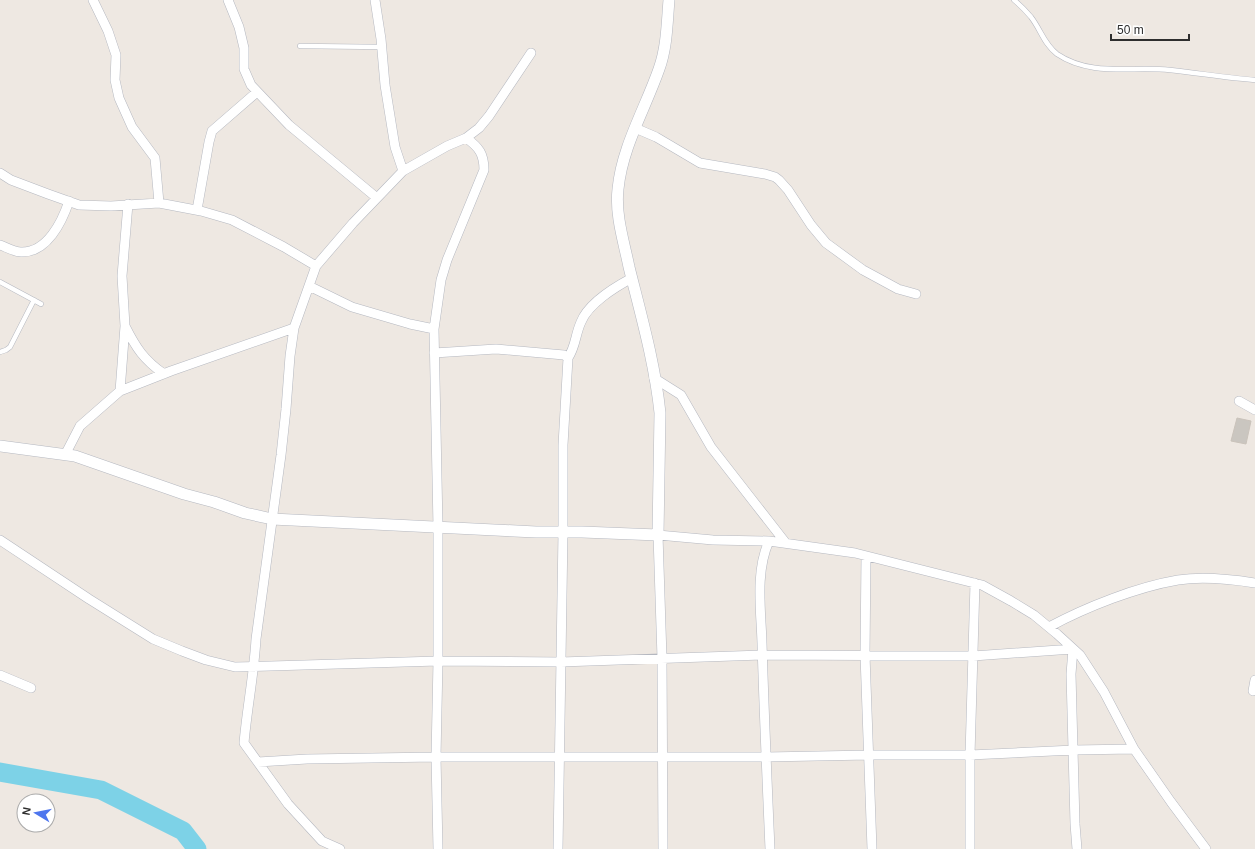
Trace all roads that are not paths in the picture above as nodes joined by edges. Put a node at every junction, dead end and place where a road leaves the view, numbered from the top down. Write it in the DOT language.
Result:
graph roads {
  1 [pos="93,0"];
  2 [pos="228,0"];
  3 [pos="375,0"];
  4 [pos="668,0"];
  5 [pos="1014,0"];
  6 [pos="300,46"];
  7 [pos="382,47"];
  8 [pos="531,53"];
  9 [pos="1255,80"];
  10 [pos="258,92"];
  11 [pos="635,128"];
  12 [pos="466,138"];
  13 [pos="403,171"];
  14 [pos="0,173"];
  15 [pos="377,198"];
  16 [pos="69,201"];
  17 [pos="160,203"];
  18 [pos="128,204"];
  19 [pos="197,210"];
  20 [pos="0,245"];
  21 [pos="316,266"];
  22 [pos="632,278"];
  23 [pos="0,282"];
  24 [pos="309,286"];
  25 [pos="916,294"];
  26 [pos="34,300"];
  27 [pos="41,304"];
  28 [pos="125,326"];
  29 [pos="294,328"];
  30 [pos="434,329"];
  31 [pos="0,352"];
  32 [pos="434,353"];
  33 [pos="568,358"];
  34 [pos="164,374"];
  35 [pos="654,378"];
  36 [pos="120,392"];
  37 [pos="1239,401"];
  38 [pos="1255,410"];
  39 [pos="0,446"];
  40 [pos="64,455"];
  41 [pos="272,519"];
  42 [pos="438,527"];
  43 [pos="563,532"];
  44 [pos="658,535"];
  45 [pos="0,540"];
  46 [pos="769,541"];
  47 [pos="785,542"];
  48 [pos="866,556"];
  49 [pos="975,583"];
  50 [pos="1255,583"];
  51 [pos="1049,627"];
  52 [pos="1073,649"];
  53 [pos="762,655"];
  54 [pos="865,655"];
  55 [pos="973,656"];
  56 [pos="662,658"];
  57 [pos="438,661"];
  58 [pos="561,662"];
  59 [pos="254,667"];
  60 [pos="0,674"];
  61 [pos="1255,680"];
  62 [pos="31,688"];
  63 [pos="1254,691"];
  64 [pos="1134,748"];
  65 [pos="1074,750"];
  66 [pos="869,755"];
  67 [pos="970,755"];
  68 [pos="662,756"];
  69 [pos="436,757"];
  70 [pos="766,757"];
  71 [pos="559,758"];
  72 [pos="258,762"];
  73 [pos="340,849"];
  74 [pos="438,849"];
  75 [pos="558,849"];
  76 [pos="663,849"];
  77 [pos="770,849"];
  78 [pos="872,849"];
  79 [pos="970,849"];
  80 [pos="1077,849"];
  81 [pos="1206,849"];
  1 -- 17 [label="street"];
  2 -- 10 [label="street"];
  3 -- 7 [label="street"];
  4 -- 11 [label="street"];
  5 -- 9 [label="lane"];
  6 -- 7 [label="lane"];
  7 -- 13 [label="street"];
  8 -- 12 [label="street"];
  10 -- 15 [label="street"];
  10 -- 19 [label="street"];
  11 -- 22 [label="street"];
  11 -- 25 [label="street"];
  12 -- 13 [label="street"];
  12 -- 30 [label="street"];
  13 -- 15 [label="street"];
  14 -- 16 [label="street"];
  15 -- 21 [label="street"];
  16 -- 18 [label="street"];
  16 -- 20 [label="street"];
  17 -- 18 [label="street"];
  17 -- 19 [label="street"];
  18 -- 28 [label="street"];
  19 -- 21 [label="street"];
  21 -- 24 [label="street"];
  22 -- 33 [label="street"];
  22 -- 35 [label="street"];
  23 -- 26 [label="lane"];
  24 -- 29 [label="street"];
  24 -- 30 [label="street"];
  26 -- 27 [label="lane"];
  26 -- 31 [label="lane"];
  28 -- 34 [label="street"];
  28 -- 36 [label="street"];
  29 -- 34 [label="street"];
  29 -- 41 [label="street"];
  30 -- 32 [label="street"];
  32 -- 33 [label="street"];
  32 -- 42 [label="street"];
  33 -- 43 [label="street"];
  34 -- 36 [label="street"];
  35 -- 44 [label="street"];
  35 -- 47 [label="street"];
  36 -- 40 [label="street"];
  37 -- 38 [label="street"];
  39 -- 40 [label="street"];
  40 -- 41 [label="street"];
  41 -- 42 [label="street"];
  41 -- 59 [label="street"];
  42 -- 43 [label="street"];
  42 -- 57 [label="street"];
  43 -- 44 [label="street"];
  43 -- 58 [label="street"];
  44 -- 46 [label="street"];
  44 -- 56 [label="street"];
  45 -- 59 [label="street"];
  46 -- 47 [label="street"];
  46 -- 53 [label="street"];
  47 -- 48 [label="street"];
  48 -- 49 [label="street"];
  48 -- 54 [label="street"];
  49 -- 51 [label="street"];
  49 -- 55 [label="street"];
  50 -- 51 [label="street"];
  51 -- 52 [label="street"];
  52 -- 55 [label="street"];
  52 -- 64 [label="street"];
  52 -- 65 [label="street"];
  53 -- 54 [label="street"];
  53 -- 56 [label="street"];
  53 -- 70 [label="street"];
  54 -- 55 [label="street"];
  54 -- 66 [label="street"];
  55 -- 67 [label="street"];
  56 -- 58 [label="street"];
  56 -- 68 [label="street"];
  57 -- 58 [label="street"];
  57 -- 59 [label="street"];
  57 -- 69 [label="street"];
  58 -- 71 [label="street"];
  59 -- 72 [label="street"];
  60 -- 62 [label="street"];
  61 -- 63 [label="street"];
  64 -- 65 [label="street"];
  64 -- 81 [label="street"];
  65 -- 67 [label="street"];
  65 -- 80 [label="street"];
  66 -- 67 [label="street"];
  66 -- 70 [label="street"];
  66 -- 78 [label="street"];
  67 -- 79 [label="street"];
  68 -- 70 [label="street"];
  68 -- 71 [label="street"];
  68 -- 76 [label="street"];
  69 -- 71 [label="street"];
  69 -- 72 [label="street"];
  69 -- 74 [label="street"];
  70 -- 77 [label="street"];
  71 -- 75 [label="street"];
  72 -- 73 [label="street"];
}
